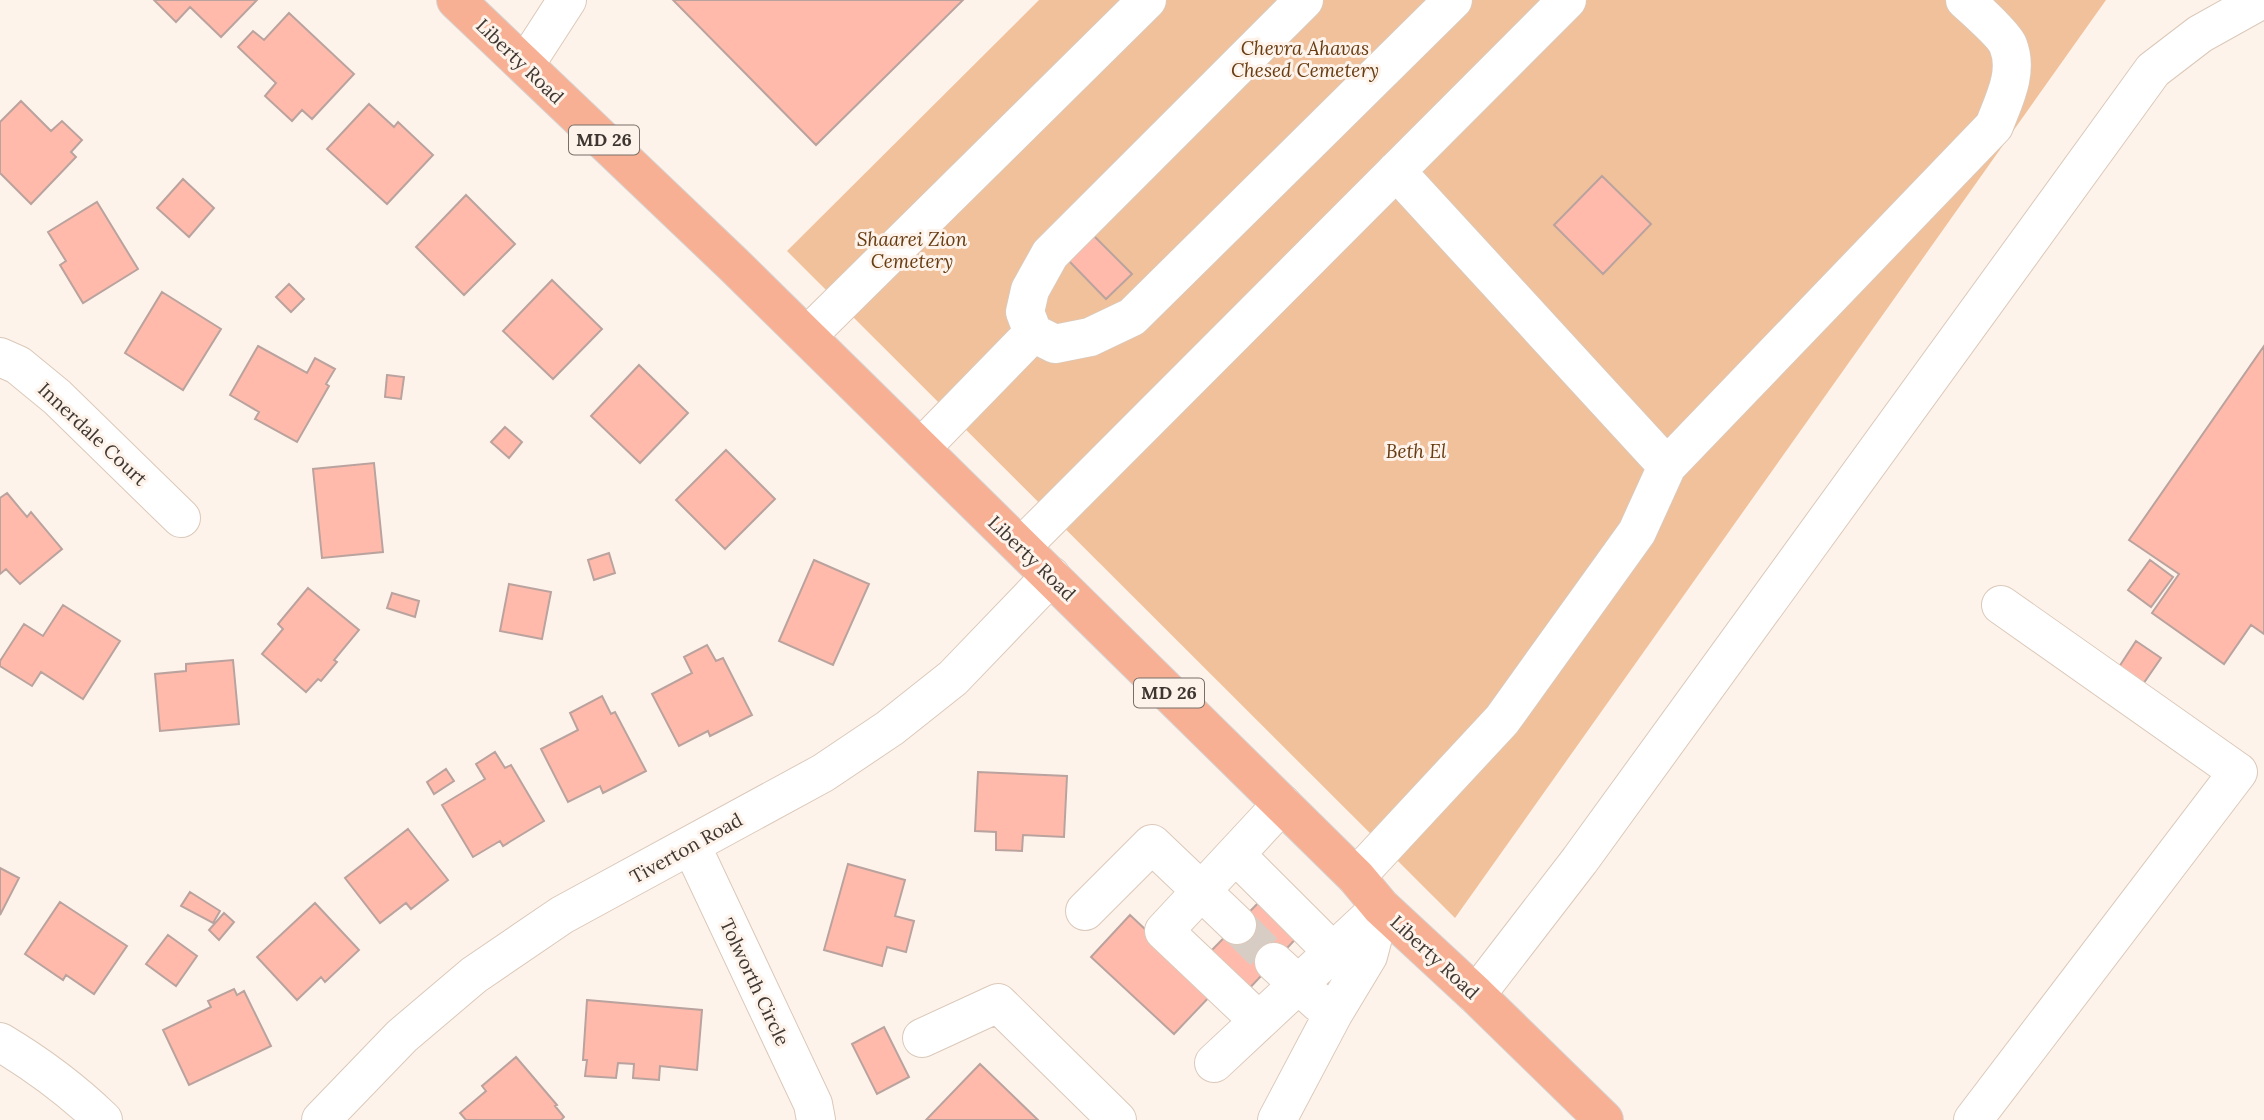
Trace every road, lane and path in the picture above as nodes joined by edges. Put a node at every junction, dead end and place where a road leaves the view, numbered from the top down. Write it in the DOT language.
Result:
graph roads {
  1 [pos="456,0"];
  2 [pos="567,0"];
  3 [pos="1147,0"];
  4 [pos="1304,0"];
  5 [pos="1452,0"];
  6 [pos="1567,0"];
  7 [pos="1965,0"];
  8 [pos="2261,0"];
  9 [pos="524,65"];
  10 [pos="1396,171"];
  11 [pos="1033,333"];
  12 [pos="807,336"];
  13 [pos="0,358"];
  14 [pos="920,448"];
  15 [pos="1667,466"];
  16 [pos="181,518"];
  17 [pos="1021,547"];
  18 [pos="1051,576"];
  19 [pos="2001,605"];
  20 [pos="1283,804"];
  21 [pos="691,845"];
  22 [pos="1236,855"];
  23 [pos="1356,877"];
  24 [pos="1200,892"];
  25 [pos="1381,907"];
  26 [pos="1085,911"];
  27 [pos="1237,925"];
  28 [pos="1333,952"];
  29 [pos="1286,974"];
  30 [pos="1476,995"];
  31 [pos="1333,1014"];
  32 [pos="1259,1021"];
  33 [pos="922,1038"];
  34 [pos="0,1042"];
  35 [pos="1214,1063"];
  36 [pos="103,1120"];
  37 [pos="321,1120"];
  38 [pos="816,1120"];
  39 [pos="1116,1120"];
  40 [pos="1277,1120"];
  41 [pos="1604,1120"];
  42 [pos="1973,1120"];
  1 -- 9 [label="main road, Liberty Road / MD 26"];
  2 -- 9 [label="street"];
  3 -- 12 [label="street"];
  4 -- 11 [label="street"];
  5 -- 11 [label="street"];
  6 -- 10 [label="street"];
  7 -- 15 [label="street"];
  8 -- 30 [label="street"];
  9 -- 12 [label="main road, Liberty Road / MD 26"];
  10 -- 15 [label="street"];
  10 -- 17 [label="street"];
  11 -- 14 [label="street"];
  12 -- 14 [label="main road, Liberty Road / MD 26"];
  13 -- 16 [label="street, Innerdale Court"];
  14 -- 17 [label="main road, Liberty Road / MD 26"];
  15 -- 23 [label="street"];
  17 -- 18 [label="main road, Liberty Road / MD 26"];
  18 -- 20 [label="main road, Liberty Road / MD 26"];
  18 -- 21 [label="street, Tiverton Road"];
  19 -- 42 [label="street"];
  20 -- 22 [label="street"];
  20 -- 23 [label="main road, Liberty Road / MD 26"];
  21 -- 37 [label="street, Tiverton Road"];
  21 -- 38 [label="street, Tolworth Circle"];
  22 -- 24 [label="street"];
  22 -- 28 [label="street"];
  23 -- 25 [label="main road, Liberty Road / MD 26"];
  24 -- 26 [label="street"];
  24 -- 27 [label="street"];
  24 -- 32 [label="street"];
  25 -- 28 [label="street"];
  25 -- 30 [label="main road, Liberty Road / MD 26"];
  25 -- 31 [label="street"];
  28 -- 29 [label="street"];
  29 -- 31 [label="street"];
  29 -- 32 [label="street"];
  30 -- 41 [label="main road, Liberty Road / MD 26"];
  31 -- 40 [label="street"];
  32 -- 35 [label="street"];
  33 -- 39 [label="street"];
  34 -- 36 [label="street"];
}
